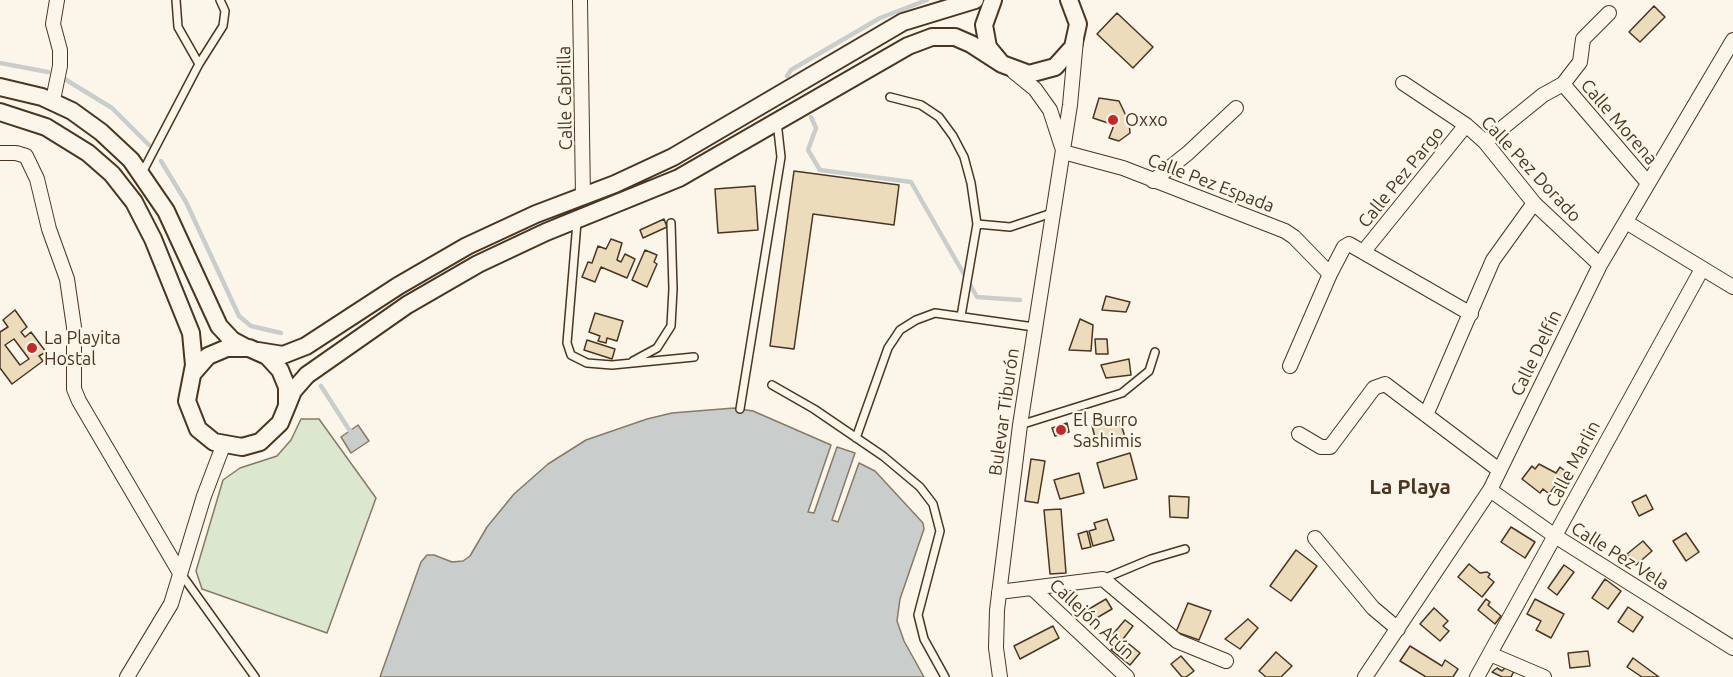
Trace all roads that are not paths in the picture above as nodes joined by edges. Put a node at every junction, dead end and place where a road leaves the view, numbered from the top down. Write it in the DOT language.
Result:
graph roads {
  1 [pos="57,0"];
  2 [pos="176,0"];
  3 [pos="220,0"];
  4 [pos="580,0"];
  5 [pos="975,0"];
  6 [pos="993,0"];
  7 [pos="1069,0"];
  8 [pos="1083,0"];
  9 [pos="1609,13"];
  10 [pos="1077,20"];
  11 [pos="1076,38"];
  12 [pos="1733,40"];
  13 [pos="199,64"];
  14 [pos="1006,67"];
  15 [pos="1403,83"];
  16 [pos="1563,84"];
  17 [pos="0,87"];
  18 [pos="890,97"];
  19 [pos="53,100"];
  20 [pos="1236,108"];
  21 [pos="0,112"];
  22 [pos="777,122"];
  23 [pos="1466,125"];
  24 [pos="1485,142"];
  25 [pos="1063,152"];
  26 [pos="0,153"];
  27 [pos="142,173"];
  28 [pos="1153,181"];
  29 [pos="1648,183"];
  30 [pos="584,196"];
  31 [pos="1534,203"];
  32 [pos="1052,213"];
  33 [pos="577,220"];
  34 [pos="1626,222"];
  35 [pos="671,223"];
  36 [pos="976,224"];
  37 [pos="1358,247"];
  38 [pos="1600,265"];
  39 [pos="1702,269"];
  40 [pos="1330,274"];
  41 [pos="1733,287"];
  42 [pos="1471,314"];
  43 [pos="961,316"];
  44 [pos="1034,327"];
  45 [pos="253,350"];
  46 [pos="1155,352"];
  47 [pos="694,357"];
  48 [pos="628,363"];
  49 [pos="1290,366"];
  50 [pos="194,372"];
  51 [pos="772,385"];
  52 [pos="287,406"];
  53 [pos="740,409"];
  54 [pos="1426,415"];
  55 [pos="1020,426"];
  56 [pos="1299,434"];
  57 [pos="856,438"];
  58 [pos="223,446"];
  59 [pos="1499,470"];
  60 [pos="1490,490"];
  61 [pos="1555,536"];
  62 [pos="1315,538"];
  63 [pos="1185,549"];
  64 [pos="180,573"];
  65 [pos="1103,579"];
  66 [pos="1032,588"];
  67 [pos="999,592"];
  68 [pos="1398,629"];
  69 [pos="1733,648"];
  70 [pos="1490,654"];
  71 [pos="1226,661"];
  72 [pos="127,677"];
  73 [pos="255,677"];
  74 [pos="945,677"];
  75 [pos="1000,677"];
  76 [pos="1127,677"];
  77 [pos="1365,677"];
  78 [pos="1477,677"];
  79 [pos="1544,677"];
  1 -- 19 [label="street"];
  2 -- 13 [label="lane"];
  3 -- 13 [label="lane"];
  4 -- 30 [label="street, Calle Cabrilla"];
  5 -- 30 [label="street"];
  6 -- 14 [label="street"];
  7 -- 10 [label="street"];
  8 -- 10 [label="street"];
  9 -- 16 [label="street"];
  10 -- 11 [label="street"];
  11 -- 14 [label="street"];
  11 -- 25 [label="street, Bulevar Tiburón"];
  12 -- 29 [label="street, Calle Delfín"];
  13 -- 27 [label="lane"];
  14 -- 22 [label="street"];
  14 -- 25 [label="street, Bulevar Tiburón"];
  15 -- 23 [label="street, Calle Pez Dorado"];
  16 -- 24 [label="street"];
  16 -- 29 [label="street, Calle Morena"];
  17 -- 19 [label="street"];
  18 -- 36 [label="lane"];
  19 -- 27 [label="street"];
  20 -- 28 [label="street"];
  21 -- 50 [label="street"];
  22 -- 33 [label="street"];
  22 -- 53 [label="lane"];
  23 -- 24 [label="street, Calle Pez Dorado"];
  23 -- 37 [label="street, Calle Pez Pargo"];
  24 -- 31 [label="street, Calle Pez Dorado"];
  25 -- 28 [label="street, Calle Pez Espada"];
  25 -- 32 [label="street, Bulevar Tiburón"];
  26 -- 64 [label="street"];
  27 -- 45 [label="street"];
  28 -- 40 [label="street, Calle Pez Espada"];
  29 -- 34 [label="street, Calle Delfín"];
  30 -- 45 [label="street"];
  31 -- 38 [label="street, Calle Pez Dorado"];
  31 -- 42 [label="street"];
  32 -- 36 [label="lane"];
  32 -- 44 [label="street, Bulevar Tiburón"];
  33 -- 48 [label="lane"];
  33 -- 52 [label="street"];
  34 -- 38 [label="street, Calle Delfín"];
  34 -- 39 [label="street"];
  35 -- 48 [label="lane"];
  36 -- 43 [label="lane"];
  37 -- 40 [label="street, Calle Pez Pargo"];
  37 -- 42 [label="street"];
  38 -- 59 [label="street, Calle Delfín"];
  39 -- 41 [label="street"];
  39 -- 61 [label="street, Calle Marlin"];
  40 -- 49 [label="street, Calle Pez Pargo"];
  42 -- 54 [label="street"];
  43 -- 44 [label="lane"];
  43 -- 57 [label="lane"];
  44 -- 55 [label="street, Bulevar Tiburón"];
  45 -- 50 [label="street"];
  45 -- 52 [label="street"];
  46 -- 55 [label="lane"];
  47 -- 48 [label="lane"];
  50 -- 58 [label="street"];
  51 -- 57 [label="lane"];
  52 -- 58 [label="street"];
  54 -- 56 [label="street"];
  54 -- 59 [label="street"];
  55 -- 67 [label="street, Bulevar Tiburón"];
  57 -- 74 [label="lane"];
  58 -- 64 [label="street"];
  59 -- 60 [label="street, Calle Delfín"];
  60 -- 61 [label="street, Calle Pez Vela"];
  60 -- 68 [label="street, Calle Delfín"];
  61 -- 69 [label="street, Calle Pez Vela"];
  61 -- 70 [label="street, Calle Marlin"];
  62 -- 68 [label="street"];
  63 -- 65 [label="lane"];
  64 -- 72 [label="street"];
  64 -- 73 [label="lane"];
  65 -- 66 [label="street, Callejón Atún"];
  65 -- 71 [label="street, Callejón Atún"];
  66 -- 67 [label="street, Callejón Atún"];
  66 -- 76 [label="street, Callejón Atún"];
  67 -- 75 [label="street, Bulevar Tiburón"];
  68 -- 77 [label="street, Calle Delfín"];
  70 -- 78 [label="street, Calle Marlin"];
  70 -- 79 [label="street"];
}
